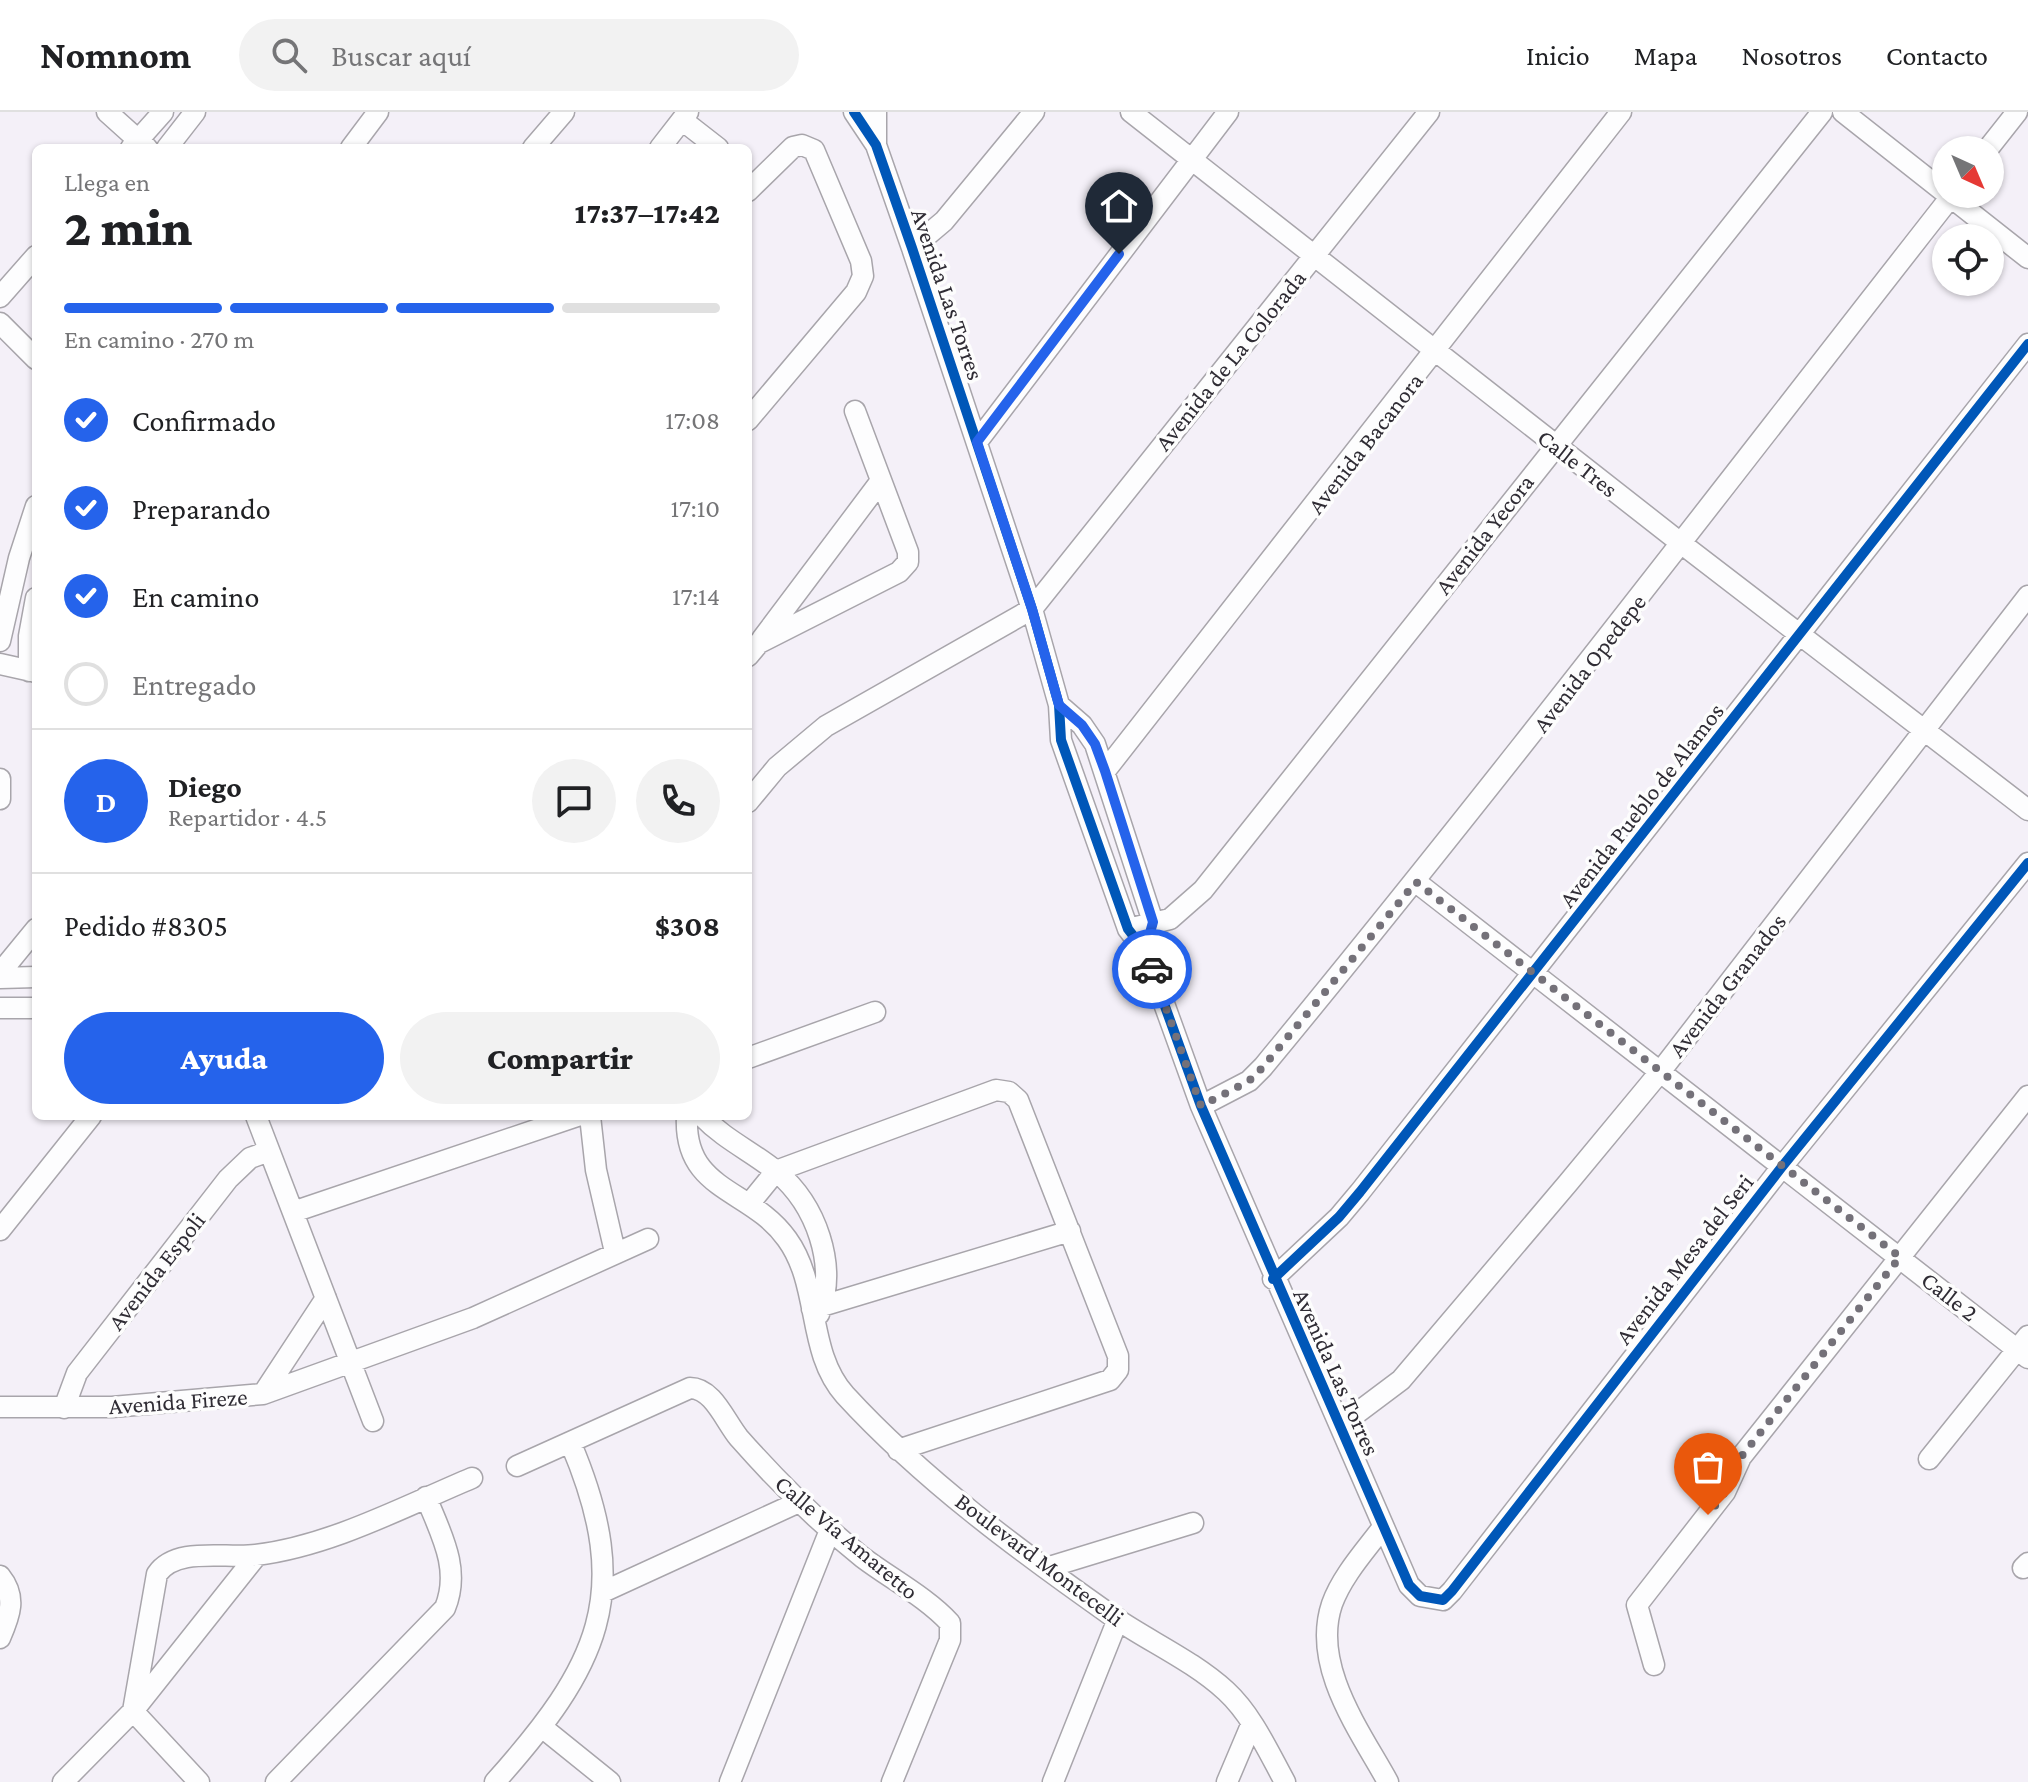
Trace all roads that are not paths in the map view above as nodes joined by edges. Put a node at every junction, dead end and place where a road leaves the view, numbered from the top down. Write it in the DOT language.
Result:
graph roads {
  1 [pos="107,112"];
  2 [pos="163,112"];
  3 [pos="195,112"];
  4 [pos="378,112"];
  5 [pos="564,112"];
  6 [pos="854,112"];
  7 [pos="876,112"];
  8 [pos="1034,112"];
  9 [pos="1131,112"];
  10 [pos="1228,112"];
  11 [pos="1429,112"];
  12 [pos="1621,112"];
  13 [pos="1822,112"];
  14 [pos="1843,112"];
  15 [pos="2017,112"];
  16 [pos="685,116"];
  17 [pos="1998,136"];
  18 [pos="138,144"];
  19 [pos="140,144"];
  20 [pos="170,144"];
  21 [pos="354,144"];
  22 [pos="536,144"];
  23 [pos="663,144"];
  24 [pos="714,144"];
  25 [pos="876,145"];
  26 [pos="1191,161"];
  27 [pos="752,180"];
  28 [pos="1932,181"];
  29 [pos="1942,208"];
  30 [pos="1966,208"];
  31 [pos="912,248"];
  32 [pos="1314,255"];
  33 [pos="2028,258"];
  34 [pos="32,261"];
  35 [pos="0,297"];
  36 [pos="0,323"];
  37 [pos="2028,344"];
  38 [pos="1437,351"];
  39 [pos="32,355"];
  40 [pos="855,411"];
  41 [pos="752,415"];
  42 [pos="977,442"];
  43 [pos="1555,445"];
  44 [pos="880,482"];
  45 [pos="32,530"];
  46 [pos="1682,544"];
  47 [pos="12,585"];
  48 [pos="32,588"];
  49 [pos="2028,596"];
  50 [pos="1032,609"];
  51 [pos="32,620"];
  52 [pos="1802,634"];
  53 [pos="0,641"];
  54 [pos="754,649"];
  55 [pos="32,662"];
  56 [pos="0,664"];
  57 [pos="32,671"];
  58 [pos="1059,705"];
  59 [pos="1922,730"];
  60 [pos="1105,771"];
  61 [pos="0,779"];
  62 [pos="752,797"];
  63 [pos="0,799"];
  64 [pos="2028,810"];
  65 [pos="2028,863"];
  66 [pos="1416,882"];
  67 [pos="1153,922"];
  68 [pos="1128,929"];
  69 [pos="32,934"];
  70 [pos="1145,951"];
  71 [pos="1535,971"];
  72 [pos="0,976"];
  73 [pos="32,977"];
  74 [pos="0,1008"];
  75 [pos="32,1008"];
  76 [pos="875,1012"];
  77 [pos="752,1057"];
  78 [pos="1660,1072"];
  79 [pos="2028,1096"];
  80 [pos="1201,1106"];
  81 [pos="88,1120"];
  82 [pos="257,1120"];
  83 [pos="565,1120"];
  84 [pos="590,1120"];
  85 [pos="687,1120"];
  86 [pos="706,1120"];
  87 [pos="269,1151"];
  88 [pos="1781,1168"];
  89 [pos="776,1171"];
  90 [pos="750,1203"];
  91 [pos="293,1212"];
  92 [pos="0,1230"];
  93 [pos="1070,1231"];
  94 [pos="648,1239"];
  95 [pos="615,1252"];
  96 [pos="1900,1257"];
  97 [pos="1273,1279"];
  98 [pos="326,1298"];
  99 [pos="817,1312"];
  100 [pos="2024,1348"];
  101 [pos="351,1363"];
  102 [pos="263,1394"];
  103 [pos="0,1407"];
  104 [pos="64,1408"];
  105 [pos="373,1421"];
  106 [pos="1341,1425"];
  107 [pos="571,1444"];
  108 [pos="898,1450"];
  109 [pos="1929,1459"];
  110 [pos="517,1466"];
  111 [pos="472,1478"];
  112 [pos="426,1497"];
  113 [pos="799,1502"];
  114 [pos="1193,1523"];
  115 [pos="1383,1527"];
  116 [pos="830,1530"];
  117 [pos="257,1555"];
  118 [pos="1046,1568"];
  119 [pos="0,1576"];
  120 [pos="605,1591"];
  121 [pos="1432,1601"];
  122 [pos="1118,1619"];
  123 [pos="0,1638"];
  124 [pos="1654,1665"];
  125 [pos="133,1711"];
  126 [pos="1252,1723"];
  127 [pos="543,1728"];
  128 [pos="606,1781"];
  129 [pos="63,1782"];
  130 [pos="199,1782"];
  131 [pos="276,1782"];
  132 [pos="495,1782"];
  133 [pos="730,1782"];
  134 [pos="892,1782"];
  135 [pos="1053,1782"];
  136 [pos="1227,1782"];
  137 [pos="1285,1782"];
  138 [pos="1388,1782"];
  1 -- 18 [label="street"];
  2 -- 19 [label="street"];
  3 -- 20 [label="street"];
  4 -- 21 [label="street"];
  5 -- 22 [label="street"];
  6 -- 25 [label="street, Avenida Las Torres"];
  7 -- 25 [label="street, Avenida Las Torres"];
  8 -- 31 [label="street"];
  9 -- 26 [label="street, Calle Tres"];
  10 -- 26 [label="street"];
  11 -- 32 [label="street, Avenida de La Colorada"];
  12 -- 38 [label="street, Avenida Bacanora"];
  13 -- 43 [label="street, Avenida Yecora"];
  14 -- 28 [label="street"];
  15 -- 17 [label="street"];
  16 -- 23 [label="street"];
  16 -- 24 [label="street"];
  25 -- 31 [label="street, Avenida Las Torres"];
  26 -- 32 [label="street, Calle Tres"];
  26 -- 42 [label="street"];
  27 -- 41 [label="street"];
  29 -- 46 [label="street, Avenida Opedepe"];
  30 -- 33 [label="street"];
  31 -- 42 [label="street, Avenida Las Torres"];
  32 -- 38 [label="street, Calle Tres"];
  32 -- 50 [label="street, Avenida de La Colorada"];
  34 -- 35 [label="street"];
  36 -- 39 [label="street"];
  37 -- 52 [label="street, Avenida Pueblo de Alamos"];
  38 -- 43 [label="street, Calle Tres"];
  38 -- 60 [label="street, Avenida Bacanora"];
  40 -- 44 [label="street"];
  42 -- 50 [label="street, Avenida Las Torres"];
  43 -- 46 [label="street, Calle Tres"];
  43 -- 67 [label="street, Avenida Yecora"];
  44 -- 54 [label="street"];
  44 -- 54 [label="street"];
  45 -- 47 [label="street"];
  46 -- 52 [label="street, Calle Tres"];
  46 -- 66 [label="street, Avenida Opedepe"];
  47 -- 48 [label="street"];
  47 -- 53 [label="street"];
  49 -- 59 [label="street, Avenida Granados"];
  50 -- 58 [label="street, Avenida Las Torres"];
  50 -- 62 [label="street"];
  51 -- 55 [label="street"];
  52 -- 59 [label="street, Calle Tres"];
  52 -- 71 [label="street, Avenida Pueblo de Alamos"];
  56 -- 57 [label="street"];
  58 -- 60 [label="street, Avenida Las Torres"];
  58 -- 68 [label="street, Avenida Las Torres"];
  59 -- 64 [label="street, Calle Tres"];
  59 -- 78 [label="street, Avenida Granados"];
  60 -- 67 [label="street, Avenida Las Torres"];
  61 -- 63 [label="street"];
  65 -- 88 [label="street, Avenida Mesa del Seri"];
  66 -- 71 [label="street, Calle 2"];
  66 -- 80 [label="street, Avenida Opedepe"];
  67 -- 68 [label="street, Avenida Yecora"];
  67 -- 70 [label="street"];
  68 -- 70 [label="street, Avenida Las Torres"];
  69 -- 72 [label="street"];
  70 -- 80 [label="street, Avenida Las Torres"];
  71 -- 78 [label="street, Calle 2"];
  71 -- 97 [label="street, Avenida Pueblo de Alamos"];
  72 -- 73 [label="street"];
  74 -- 75 [label="street"];
  76 -- 77 [label="street"];
  78 -- 88 [label="street, Calle 2"];
  78 -- 106 [label="street, Avenida Granados"];
  79 -- 96 [label="street"];
  80 -- 97 [label="street, Avenida Las Torres"];
  81 -- 92 [label="street"];
  82 -- 87 [label="street"];
  83 -- 91 [label="street"];
  84 -- 95 [label="street"];
  85 -- 90 [label="street, Boulevard Montecelli"];
  86 -- 89 [label="street, Boulevard Montecelli"];
  87 -- 91 [label="street"];
  87 -- 104 [label="street, Avenida Espoli"];
  88 -- 96 [label="street, Calle 2"];
  88 -- 121 [label="street, Avenida Mesa del Seri"];
  89 -- 90 [label="street"];
  89 -- 93 [label="street"];
  89 -- 99 [label="street, Boulevard Montecelli"];
  90 -- 99 [label="street, Boulevard Montecelli"];
  91 -- 98 [label="street"];
  93 -- 99 [label="street"];
  93 -- 108 [label="street"];
  94 -- 95 [label="street, Avenida Fireze"];
  95 -- 101 [label="street, Avenida Fireze"];
  96 -- 100 [label="street, Calle 2"];
  96 -- 124 [label="street"];
  97 -- 106 [label="street, Avenida Las Torres"];
  98 -- 101 [label="street"];
  98 -- 102 [label="street"];
  99 -- 108 [label="street, Boulevard Montecelli"];
  100 -- 109 [label="street"];
  101 -- 102 [label="street, Avenida Fireze"];
  101 -- 105 [label="street"];
  102 -- 104 [label="street, Avenida Fireze"];
  103 -- 104 [label="street, Avenida Fireze"];
  106 -- 115 [label="street, Avenida Las Torres"];
  107 -- 110 [label="street"];
  107 -- 113 [label="street, Calle Vía Amaretto"];
  107 -- 120 [label="street"];
  108 -- 118 [label="street, Boulevard Montecelli"];
  111 -- 112 [label="street"];
  112 -- 117 [label="street"];
  112 -- 131 [label="street"];
  113 -- 116 [label="street, Calle Vía Amaretto"];
  113 -- 120 [label="street"];
  114 -- 118 [label="street"];
  115 -- 121 [label="street, Avenida Las Torres"];
  115 -- 138 [label="street"];
  116 -- 133 [label="street"];
  116 -- 134 [label="street, Calle Vía Amaretto"];
  117 -- 125 [label="street"];
  117 -- 125 [label="street"];
  118 -- 122 [label="street, Boulevard Montecelli"];
  119 -- 123 [label="street"];
  120 -- 127 [label="street"];
  122 -- 126 [label="street, Boulevard Montecelli"];
  122 -- 135 [label="street"];
  125 -- 129 [label="street"];
  125 -- 130 [label="street"];
  126 -- 136 [label="street"];
  126 -- 137 [label="street, Boulevard Montecelli"];
  127 -- 128 [label="street"];
  127 -- 132 [label="street"];
}
